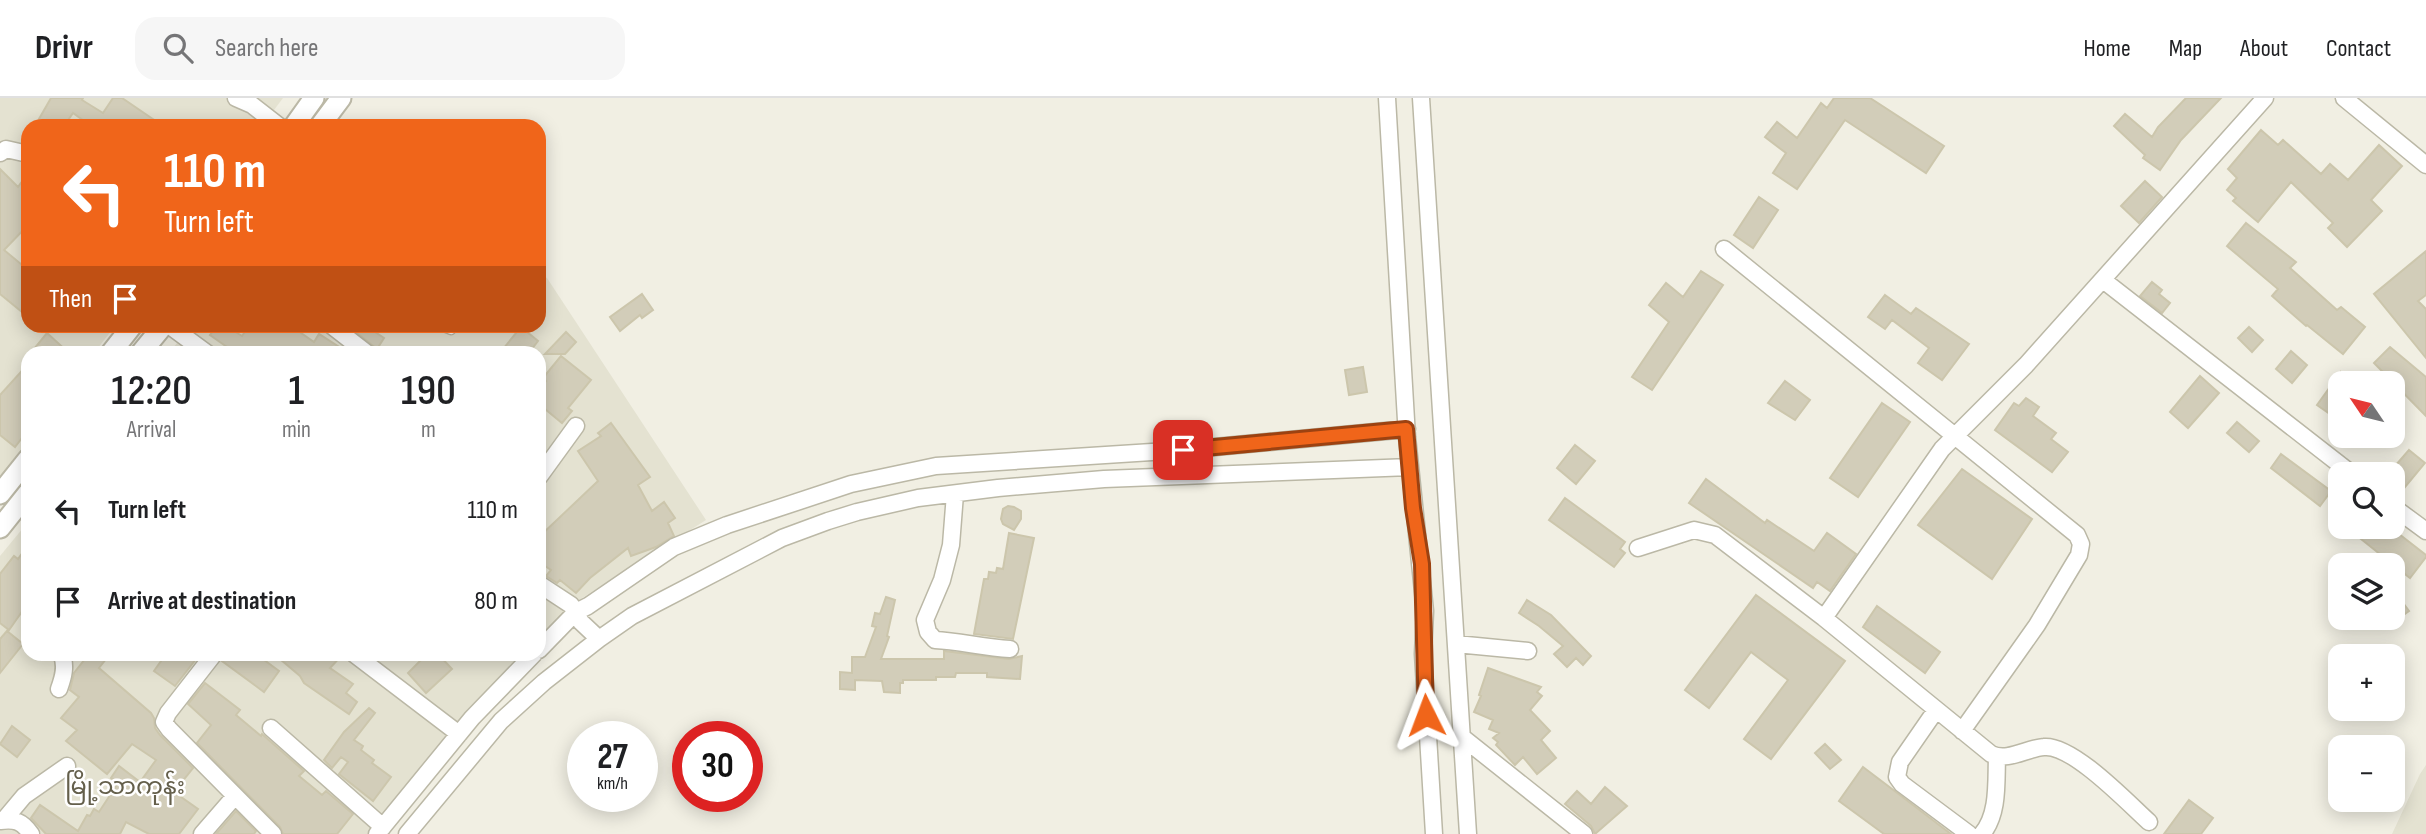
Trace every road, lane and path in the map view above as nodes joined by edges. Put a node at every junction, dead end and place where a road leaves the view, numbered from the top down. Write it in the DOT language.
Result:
graph roads {
  1 [pos="236,98"];
  2 [pos="314,98"];
  3 [pos="341,98"];
  4 [pos="1387,98"];
  5 [pos="1421,98"];
  6 [pos="2264,98"];
  7 [pos="2344,98"];
  8 [pos="270,119"];
  9 [pos="299,119"];
  10 [pos="325,119"];
  11 [pos="21,152"];
  12 [pos="0,153"];
  13 [pos="2426,165"];
  14 [pos="1724,248"];
  15 [pos="2103,280"];
  16 [pos="180,333"];
  17 [pos="341,333"];
  18 [pos="197,346"];
  19 [pos="358,346"];
  20 [pos="576,426"];
  21 [pos="1407,433"];
  22 [pos="1955,437"];
  23 [pos="2337,462"];
  24 [pos="1410,464"];
  25 [pos="546,467"];
  26 [pos="21,468"];
  27 [pos="0,494"];
  28 [pos="955,494"];
  29 [pos="21,500"];
  30 [pos="2405,516"];
  31 [pos="2,520"];
  32 [pos="2426,531"];
  33 [pos="1638,548"];
  34 [pos="546,589"];
  35 [pos="578,617"];
  36 [pos="1824,618"];
  37 [pos="596,637"];
  38 [pos="546,644"];
  39 [pos="1456,644"];
  40 [pos="1010,649"];
  41 [pos="1528,651"];
  42 [pos="64,661"];
  43 [pos="209,661"];
  44 [pos="363,661"];
  45 [pos="527,661"];
  46 [pos="59,689"];
  47 [pos="1936,710"];
  48 [pos="271,728"];
  49 [pos="1962,731"];
  50 [pos="459,734"];
  51 [pos="1462,737"];
  52 [pos="1997,757"];
  53 [pos="67,766"];
  54 [pos="235,796"];
  55 [pos="2,820"];
  56 [pos="2149,822"];
  57 [pos="380,830"];
  58 [pos="32,834"];
  59 [pos="202,834"];
  60 [pos="273,834"];
  61 [pos="407,834"];
  62 [pos="1434,834"];
  63 [pos="1468,834"];
  64 [pos="1584,834"];
  65 [pos="1969,834"];
  66 [pos="1982,834"];
  1 -- 8 [label="street"];
  2 -- 9 [label="street"];
  3 -- 10 [label="street"];
  4 -- 21 [label="street"];
  5 -- 39 [label="street"];
  6 -- 15 [label="street"];
  7 -- 13 [label="street"];
  11 -- 12 [label="street"];
  14 -- 22 [label="street"];
  15 -- 22 [label="street"];
  15 -- 23 [label="street"];
  16 -- 18 [label="street"];
  17 -- 19 [label="street"];
  20 -- 25 [label="street"];
  21 -- 24 [label="street"];
  21 -- 35 [label="street"];
  22 -- 36 [label="street"];
  22 -- 49 [label="street"];
  24 -- 28 [label="street"];
  24 -- 62 [label="street"];
  26 -- 27 [label="street"];
  28 -- 37 [label="street"];
  28 -- 40 [label="street"];
  29 -- 31 [label="street"];
  30 -- 32 [label="street"];
  33 -- 36 [label="street"];
  34 -- 35 [label="street"];
  35 -- 37 [label="street"];
  35 -- 38 [label="street"];
  36 -- 47 [label="street"];
  37 -- 61 [label="street"];
  39 -- 41 [label="street"];
  39 -- 51 [label="street"];
  42 -- 46 [label="street"];
  43 -- 54 [label="street"];
  44 -- 50 [label="street"];
  45 -- 50 [label="street"];
  47 -- 49 [label="street"];
  47 -- 65 [label="street"];
  48 -- 57 [label="street"];
  49 -- 52 [label="street"];
  50 -- 57 [label="street"];
  51 -- 63 [label="street"];
  51 -- 64 [label="street"];
  52 -- 56 [label="street"];
  52 -- 66 [label="street"];
  53 -- 55 [label="street"];
  54 -- 59 [label="street"];
  54 -- 60 [label="street"];
  55 -- 58 [label="street"];
}
